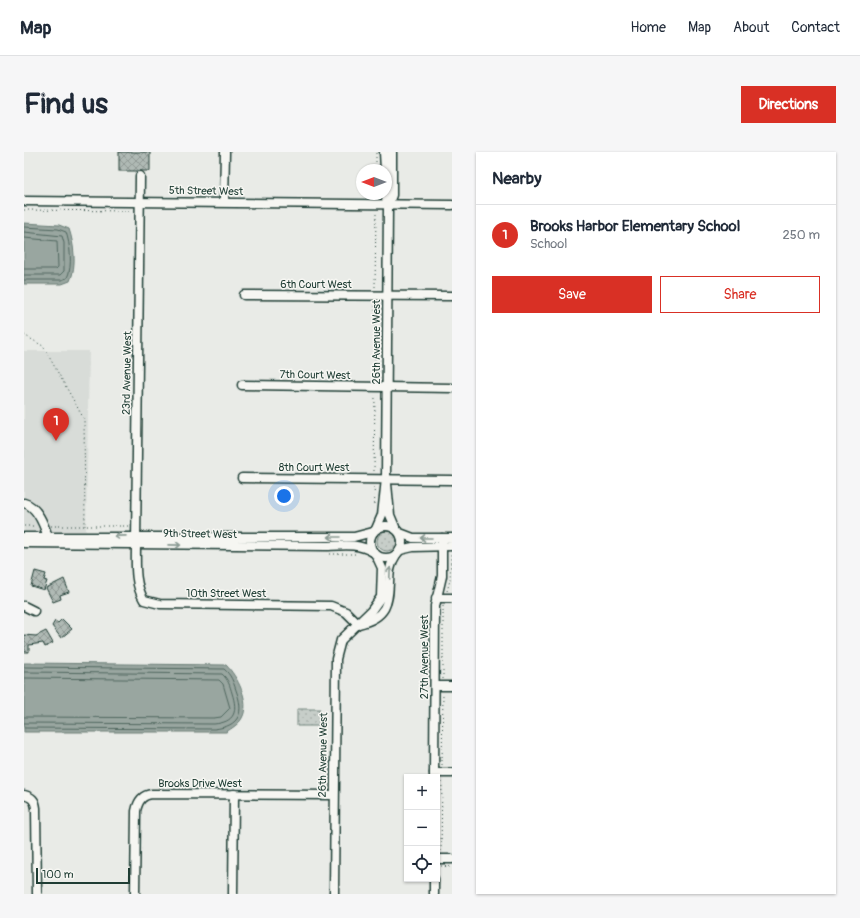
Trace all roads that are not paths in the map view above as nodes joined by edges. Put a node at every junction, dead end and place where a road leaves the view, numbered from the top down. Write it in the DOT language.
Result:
graph roads {
  1 [pos="225,152"];
  2 [pos="384,152"];
  3 [pos="392,152"];
  4 [pos="385,164"];
  5 [pos="140,176"];
  6 [pos="387,200"];
  7 [pos="24,201"];
  8 [pos="140,201"];
  9 [pos="224,202"];
  10 [pos="388,205"];
  11 [pos="452,205"];
  12 [pos="244,295"];
  13 [pos="388,296"];
  14 [pos="452,296"];
  15 [pos="242,385"];
  16 [pos="387,387"];
  17 [pos="452,388"];
  18 [pos="242,478"];
  19 [pos="386,479"];
  20 [pos="452,480"];
  21 [pos="24,503"];
  22 [pos="374,530"];
  23 [pos="397,530"];
  24 [pos="24,537"];
  25 [pos="48,537"];
  26 [pos="452,538"];
  27 [pos="136,540"];
  28 [pos="442,542"];
  29 [pos="24,543"];
  30 [pos="452,546"];
  31 [pos="398,552"];
  32 [pos="375,553"];
  33 [pos="452,598"];
  34 [pos="440,600"];
  35 [pos="24,606"];
  36 [pos="34,611"];
  37 [pos="358,624"];
  38 [pos="444,686"];
  39 [pos="452,773"];
  40 [pos="437,774"];
  41 [pos="234,794"];
  42 [pos="24,795"];
  43 [pos="334,795"];
  44 [pos="440,859"];
  45 [pos="452,859"];
  46 [pos="434,882"];
  47 [pos="36,894"];
  48 [pos="135,894"];
  49 [pos="233,894"];
  50 [pos="334,894"];
  51 [pos="434,894"];
  1 -- 9 [label="street"];
  2 -- 4 [label="street"];
  3 -- 10 [label="street, 26th Avenue West"];
  5 -- 8 [label="street, 23rd Avenue West"];
  6 -- 10 [label="street, 26th Avenue West"];
  7 -- 8 [label="street, 5th Street West"];
  8 -- 9 [label="street, 5th Street West"];
  8 -- 27 [label="street, 23rd Avenue West"];
  9 -- 10 [label="street, 5th Street West"];
  10 -- 11 [label="street, 5th Street West"];
  10 -- 13 [label="street, 26th Avenue West"];
  12 -- 13 [label="street, 6th Court West"];
  13 -- 14 [label="street, 6th Court West"];
  13 -- 16 [label="street, 26th Avenue West"];
  15 -- 16 [label="street, 7th Court West"];
  16 -- 17 [label="street, 7th Court West"];
  16 -- 19 [label="street, 26th Avenue West"];
  18 -- 19 [label="street, 8th Court West"];
  19 -- 20 [label="street, 8th Court West"];
  19 -- 22 [label="street, 26th Avenue West"];
  19 -- 23 [label="street, 26th Avenue West"];
  21 -- 25 [label="street"];
  22 -- 23 [label="street"];
  22 -- 27 [label="street, 9th Street West, one-way"];
  22 -- 32 [label="street"];
  28 -- 23 [label="street, one-way"];
  23 -- 31 [label="street"];
  24 -- 25 [label="street, 9th Street West"];
  27 -- 25 [label="street, 9th Street West, one-way"];
  26 -- 28 [label="street"];
  27 -- 29 [label="street, 9th Street West"];
  27 -- 32 [label="street, 9th Street West, one-way"];
  27 -- 37 [label="street, 10th Street West"];
  28 -- 30 [label="street"];
  28 -- 31 [label="street"];
  28 -- 34 [label="street, 27th Avenue West"];
  31 -- 32 [label="street"];
  37 -- 31 [label="street, 26th Avenue West, one-way"];
  32 -- 37 [label="street, 26th Avenue West"];
  33 -- 34 [label="street"];
  34 -- 38 [label="street, 27th Avenue West"];
  35 -- 36 [label="street"];
  37 -- 43 [label="street, 26th Avenue West"];
  38 -- 40 [label="street, 27th Avenue West"];
  39 -- 40 [label="street"];
  41 -- 43 [label="street, Brooks Drive West"];
  41 -- 48 [label="street, Brooks Drive West"];
  41 -- 49 [label="street"];
  42 -- 47 [label="street"];
  43 -- 50 [label="street, 26th Avenue West"];
  44 -- 45 [label="street"];
  46 -- 51 [label="street"];
}
